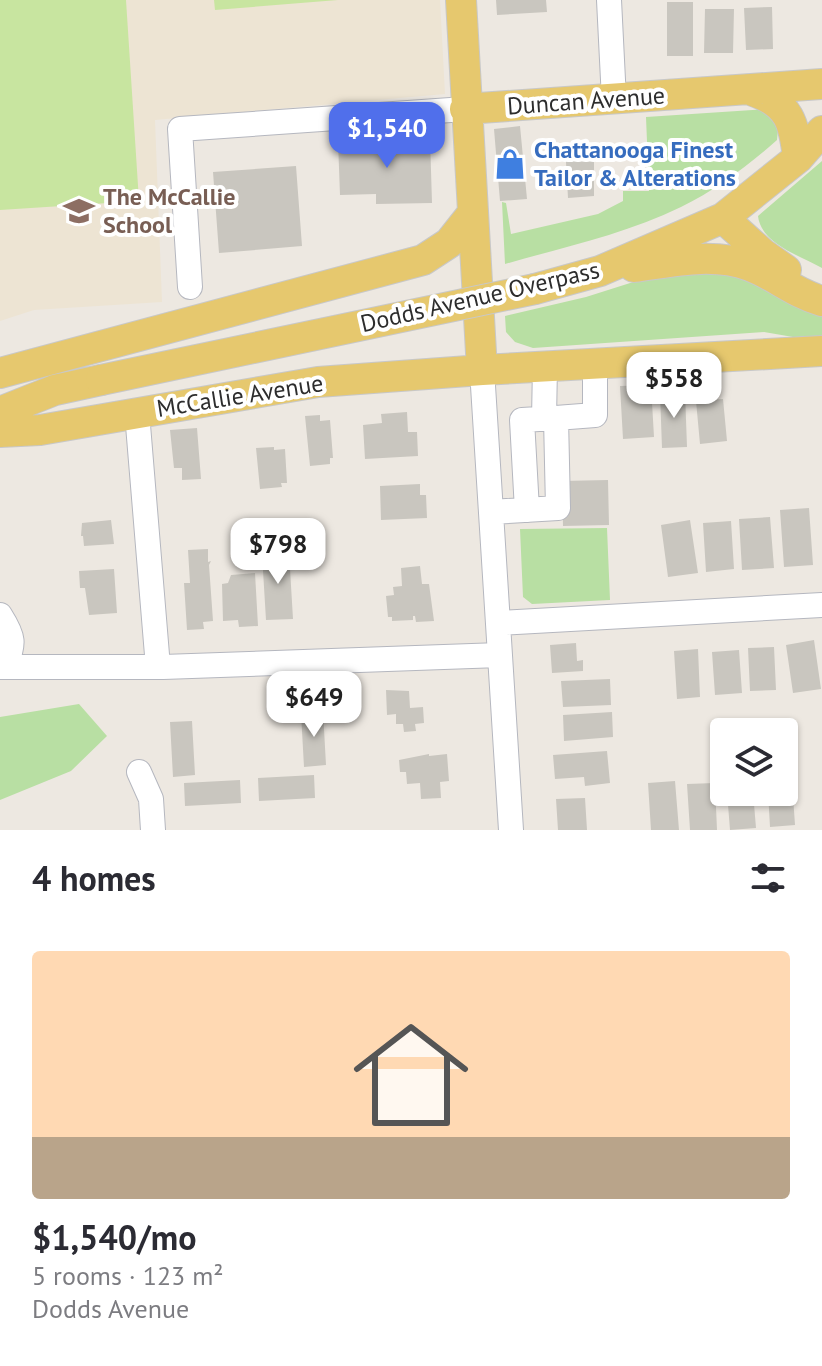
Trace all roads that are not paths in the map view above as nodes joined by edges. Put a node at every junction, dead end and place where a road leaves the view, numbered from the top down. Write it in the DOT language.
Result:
graph roads {
  1 [pos="461,0"];
  2 [pos="609,0"];
  3 [pos="822,84"];
  4 [pos="753,91"];
  5 [pos="614,100"];
  6 [pos="465,109"];
  7 [pos="822,131"];
  8 [pos="798,158"];
  9 [pos="472,214"];
  10 [pos="723,218"];
  11 [pos="600,271"];
  12 [pos="190,287"];
  13 [pos="822,291"];
  14 [pos="822,301"];
  15 [pos="822,351"];
  16 [pos="595,364"];
  17 [pos="545,366"];
  18 [pos="482,370"];
  19 [pos="0,373"];
  20 [pos="101,380"];
  21 [pos="0,389"];
  22 [pos="0,412"];
  23 [pos="137,413"];
  24 [pos="550,418"];
  25 [pos="0,432"];
  26 [pos="486,439"];
  27 [pos="536,451"];
  28 [pos="540,481"];
  29 [pos="527,510"];
  30 [pos="491,512"];
  31 [pos="822,605"];
  32 [pos="0,615"];
  33 [pos="498,623"];
  34 [pos="500,655"];
  35 [pos="2,667"];
  36 [pos="158,667"];
  37 [pos="139,772"];
  38 [pos="153,830"];
  39 [pos="511,830"];
  1 -- 6 [label="main road"];
  2 -- 5 [label="street"];
  3 -- 4 [label="main road, Duncan Avenue"];
  4 -- 5 [label="main road, Duncan Avenue"];
  4 -- 8 [label="main road"];
  5 -- 6 [label="main road, Duncan Avenue"];
  6 -- 9 [label="main road"];
  6 -- 12 [label="street, Duncan Avenue"];
  7 -- 8 [label="main road, Dodds Avenue Overpass"];
  8 -- 10 [label="main road, Dodds Avenue Overpass"];
  9 -- 18 [label="main road"];
  9 -- 19 [label="main road"];
  10 -- 11 [label="main road, Dodds Avenue Overpass"];
  10 -- 13 [label="main road"];
  11 -- 14 [label="main road"];
  11 -- 20 [label="main road, Dodds Avenue Overpass, bridge"];
  15 -- 16 [label="main road, McCallie Avenue"];
  16 -- 17 [label="main road, McCallie Avenue"];
  16 -- 24 [label="street"];
  17 -- 18 [label="main road, McCallie Avenue"];
  17 -- 24 [label="street"];
  18 -- 23 [label="main road, McCallie Avenue"];
  18 -- 26 [label="street"];
  20 -- 21 [label="main road, Dodds Avenue Overpass"];
  20 -- 22 [label="main road, Dodds Avenue Overpass"];
  23 -- 25 [label="main road, McCallie Avenue"];
  23 -- 36 [label="street"];
  24 -- 27 [label="street"];
  24 -- 27 [label="street"];
  26 -- 27 [label="street"];
  26 -- 30 [label="street"];
  27 -- 28 [label="street"];
  27 -- 28 [label="street"];
  28 -- 29 [label="street"];
  28 -- 29 [label="street"];
  29 -- 30 [label="street"];
  30 -- 33 [label="street"];
  31 -- 33 [label="street"];
  32 -- 35 [label="street"];
  33 -- 34 [label="street"];
  34 -- 36 [label="street"];
  34 -- 39 [label="street"];
  35 -- 36 [label="street"];
  37 -- 38 [label="street"];
}
